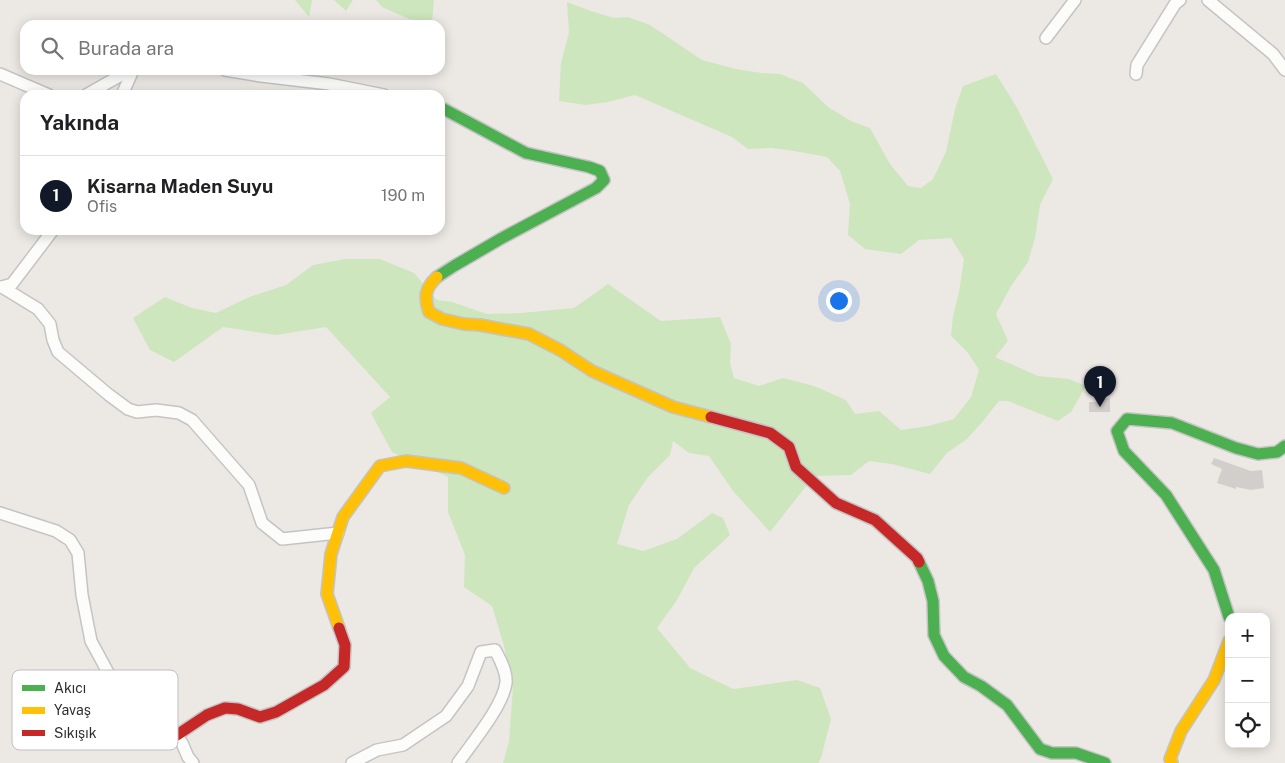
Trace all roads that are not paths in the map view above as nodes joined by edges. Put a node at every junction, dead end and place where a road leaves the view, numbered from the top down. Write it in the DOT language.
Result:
graph roads {
  1 [pos="1075,0"];
  2 [pos="1180,0"];
  3 [pos="1208,0"];
  4 [pos="1046,38"];
  5 [pos="1285,70"];
  6 [pos="0,74"];
  7 [pos="1136,74"];
  8 [pos="122,75"];
  9 [pos="129,75"];
  10 [pos="255,75"];
  11 [pos="37,90"];
  12 [pos="95,90"];
  13 [pos="124,90"];
  14 [pos="359,90"];
  15 [pos="445,110"];
  16 [pos="49,235"];
  17 [pos="1,287"];
  18 [pos="1285,446"];
  19 [pos="504,488"];
  20 [pos="0,513"];
  21 [pos="338,533"];
  22 [pos="1228,613"];
  23 [pos="1225,651"];
  24 [pos="107,670"];
  25 [pos="178,734"];
  26 [pos="178,737"];
  27 [pos="193,763"];
  28 [pos="352,763"];
  29 [pos="458,763"];
  30 [pos="1105,763"];
  31 [pos="1172,763"];
  1 -- 4 [label="street"];
  2 -- 7 [label="street"];
  3 -- 5 [label="street"];
  6 -- 11 [label="street"];
  8 -- 12 [label="street"];
  9 -- 13 [label="street"];
  10 -- 14 [label="street"];
  15 -- 30 [label="street"];
  16 -- 17 [label="street"];
  17 -- 21 [label="street"];
  18 -- 22 [label="street"];
  19 -- 21 [label="street"];
  20 -- 24 [label="street"];
  21 -- 25 [label="street"];
  23 -- 31 [label="street"];
  26 -- 27 [label="street"];
  28 -- 29 [label="street"];
}
